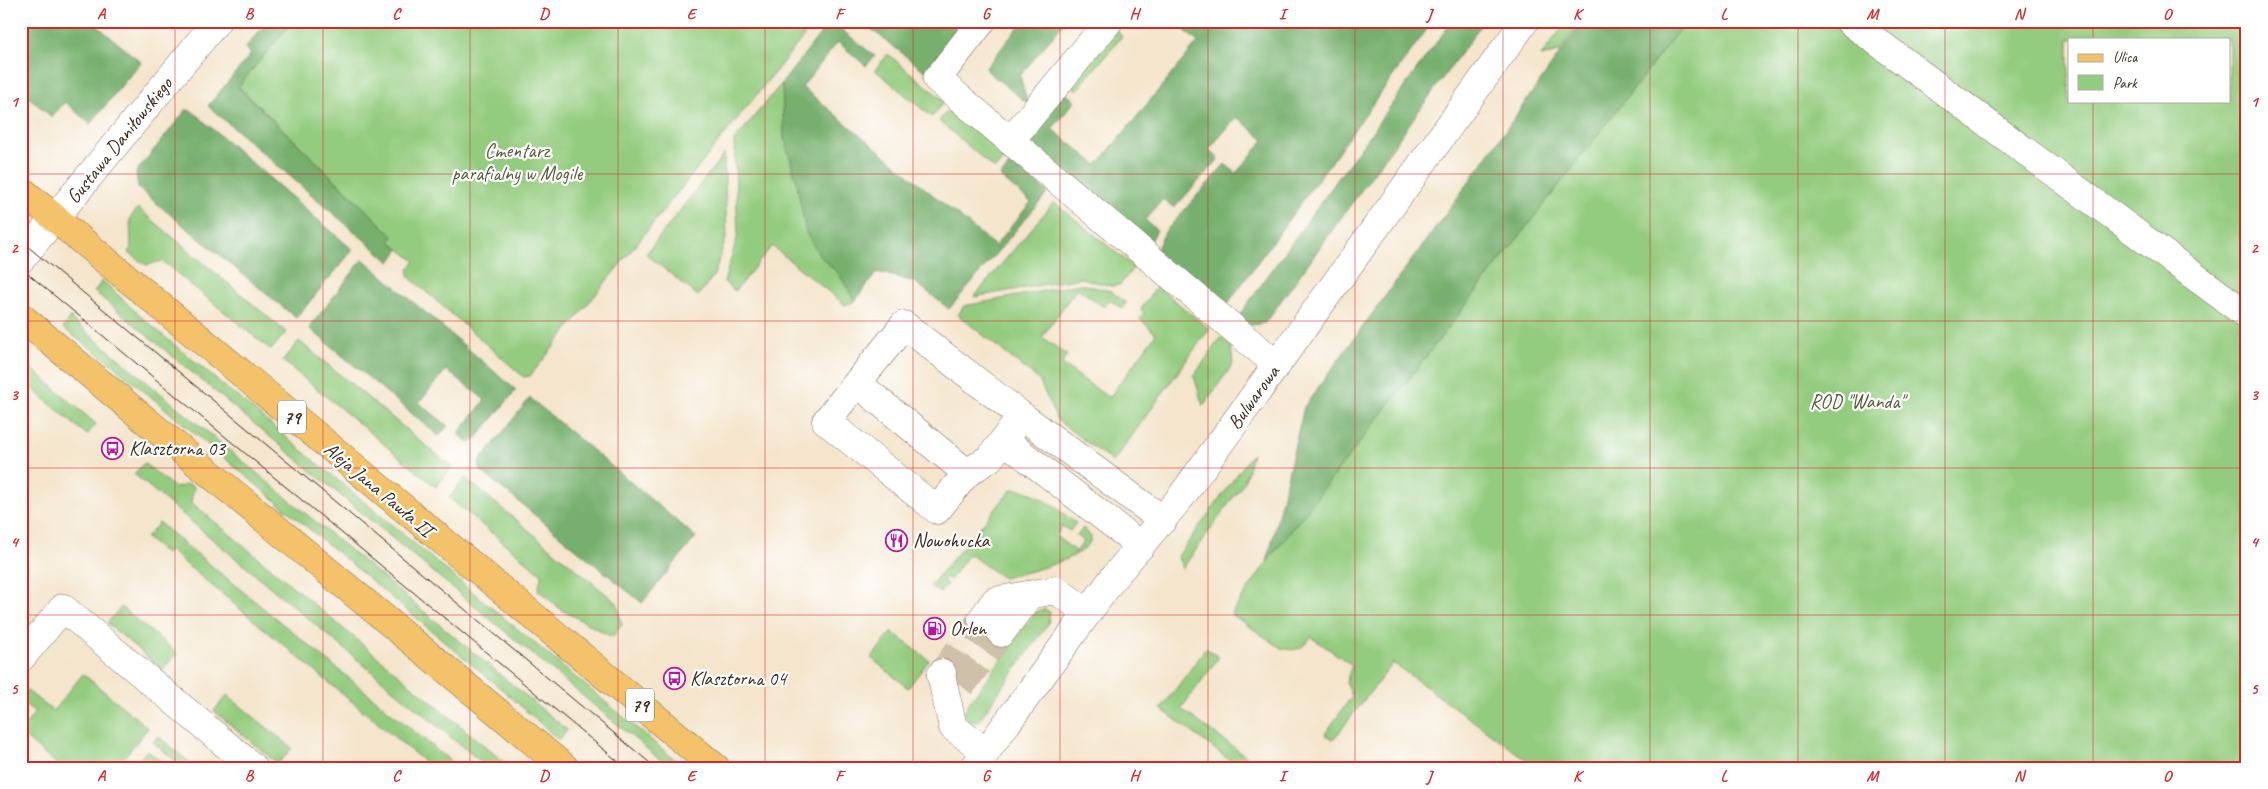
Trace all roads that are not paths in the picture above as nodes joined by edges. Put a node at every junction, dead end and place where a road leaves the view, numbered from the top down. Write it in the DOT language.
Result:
graph roads {
  1 [pos="217,21"];
  2 [pos="982,21"];
  3 [pos="1109,21"];
  4 [pos="1525,21"];
  5 [pos="1850,21"];
  6 [pos="1010,141"];
  7 [pos="21,190"];
  8 [pos="55,218"];
  9 [pos="21,259"];
  10 [pos="2247,315"];
  11 [pos="21,317"];
  12 [pos="1277,365"];
  13 [pos="865,374"];
  14 [pos="1022,416"];
  15 [pos="997,449"];
  16 [pos="967,473"];
  17 [pos="1163,520"];
  18 [pos="1141,546"];
  19 [pos="1087,612"];
  20 [pos="991,626"];
  21 [pos="21,658"];
  22 [pos="950,687"];
  23 [pos="980,760"];
  24 [pos="254,768"];
  25 [pos="565,768"];
  26 [pos="716,768"];
  1 -- 8 [label="street, Gustawa Daniłowskiego"];
  2 -- 6 [label="street"];
  3 -- 6 [label="street"];
  4 -- 12 [label="street, Bulwarowa"];
  5 -- 10 [label="street"];
  6 -- 12 [label="street"];
  7 -- 8 [label="main road, Aleja Jana Pawła II / 79"];
  8 -- 9 [label="street, Gustawa Daniłowskiego"];
  8 -- 26 [label="main road, Aleja Jana Pawła II / 79"];
  11 -- 25 [label="main road"];
  12 -- 17 [label="street, Bulwarowa"];
  13 -- 14 [label="street"];
  13 -- 16 [label="street"];
  13 -- 16 [label="street"];
  14 -- 15 [label="street"];
  14 -- 17 [label="street"];
  15 -- 16 [label="street"];
  15 -- 18 [label="street"];
  17 -- 18 [label="street, Bulwarowa"];
  18 -- 19 [label="street, Bulwarowa"];
  19 -- 20 [label="street"];
  19 -- 23 [label="street, Bulwarowa"];
  21 -- 24 [label="street"];
  22 -- 23 [label="street"];
}
